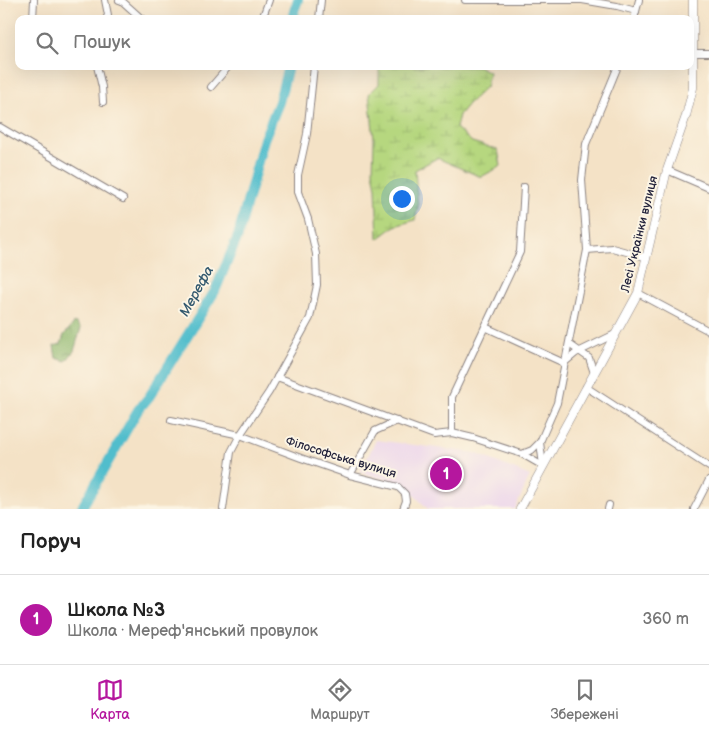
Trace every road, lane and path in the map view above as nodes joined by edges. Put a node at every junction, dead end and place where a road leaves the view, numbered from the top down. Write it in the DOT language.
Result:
graph roads {
  1 [pos="34,0"];
  2 [pos="105,0"];
  3 [pos="119,0"];
  4 [pos="269,0"];
  5 [pos="321,0"];
  6 [pos="465,0"];
  7 [pos="639,0"];
  8 [pos="693,0"];
  9 [pos="636,11"];
  10 [pos="33,15"];
  11 [pos="108,15"];
  12 [pos="138,15"];
  13 [pos="263,15"];
  14 [pos="319,15"];
  15 [pos="635,15"];
  16 [pos="693,15"];
  17 [pos="709,53"];
  18 [pos="694,54"];
  19 [pos="98,70"];
  20 [pos="225,70"];
  21 [pos="314,70"];
  22 [pos="616,70"];
  23 [pos="692,70"];
  24 [pos="211,87"];
  25 [pos="103,102"];
  26 [pos="0,127"];
  27 [pos="667,170"];
  28 [pos="524,187"];
  29 [pos="709,188"];
  30 [pos="123,199"];
  31 [pos="587,250"];
  32 [pos="645,257"];
  33 [pos="638,293"];
  34 [pos="485,327"];
  35 [pos="709,331"];
  36 [pos="615,334"];
  37 [pos="569,344"];
  38 [pos="580,351"];
  39 [pos="564,363"];
  40 [pos="594,373"];
  41 [pos="277,377"];
  42 [pos="586,387"];
  43 [pos="171,420"];
  44 [pos="397,422"];
  45 [pos="452,434"];
  46 [pos="240,435"];
  47 [pos="540,442"];
  48 [pos="522,454"];
  49 [pos="543,466"];
  50 [pos="709,467"];
  51 [pos="350,475"];
  52 [pos="709,480"];
  53 [pos="223,509"];
  54 [pos="403,509"];
  55 [pos="520,509"];
  56 [pos="694,509"];
  1 -- 10 [label="street"];
  2 -- 11 [label="street"];
  3 -- 12 [label="street"];
  4 -- 13 [label="street"];
  5 -- 14 [label="street"];
  6 -- 9 [label="street"];
  7 -- 9 [label="street"];
  8 -- 16 [label="street, Лесі Українки вулиця"];
  9 -- 15 [label="street"];
  17 -- 18 [label="street"];
  19 -- 25 [label="street"];
  20 -- 24 [label="street"];
  21 -- 41 [label="street"];
  22 -- 31 [label="street"];
  23 -- 27 [label="street, Лесі Українки вулиця"];
  26 -- 30 [label="street"];
  27 -- 29 [label="street"];
  27 -- 32 [label="street, Лесі Українки вулиця"];
  28 -- 34 [label="street"];
  31 -- 32 [label="street"];
  31 -- 37 [label="street"];
  32 -- 33 [label="street, Лесі Українки вулиця"];
  33 -- 35 [label="street"];
  33 -- 36 [label="street, Лесі Українки вулиця"];
  34 -- 39 [label="street"];
  34 -- 45 [label="street"];
  36 -- 38 [label="street"];
  36 -- 40 [label="street, Лесі Українки вулиця"];
  37 -- 38 [label="street"];
  37 -- 39 [label="street"];
  38 -- 39 [label="street"];
  38 -- 40 [label="street"];
  39 -- 47 [label="street"];
  40 -- 42 [label="street, Лесі Українки вулиця"];
  41 -- 44 [label="street"];
  41 -- 46 [label="street"];
  42 -- 49 [label="street, Лесі Українки вулиця"];
  42 -- 50 [label="street"];
  43 -- 46 [label="street, Філософська вулиця"];
  44 -- 45 [label="street"];
  44 -- 51 [label="street"];
  45 -- 48 [label="street"];
  46 -- 51 [label="street, Філософська вулиця"];
  46 -- 53 [label="street"];
  47 -- 48 [label="street"];
  47 -- 49 [label="street"];
  48 -- 49 [label="street"];
  49 -- 55 [label="street, Лесі Українки вулиця"];
  51 -- 54 [label="street, Філософська вулиця"];
  52 -- 56 [label="street"];
}
